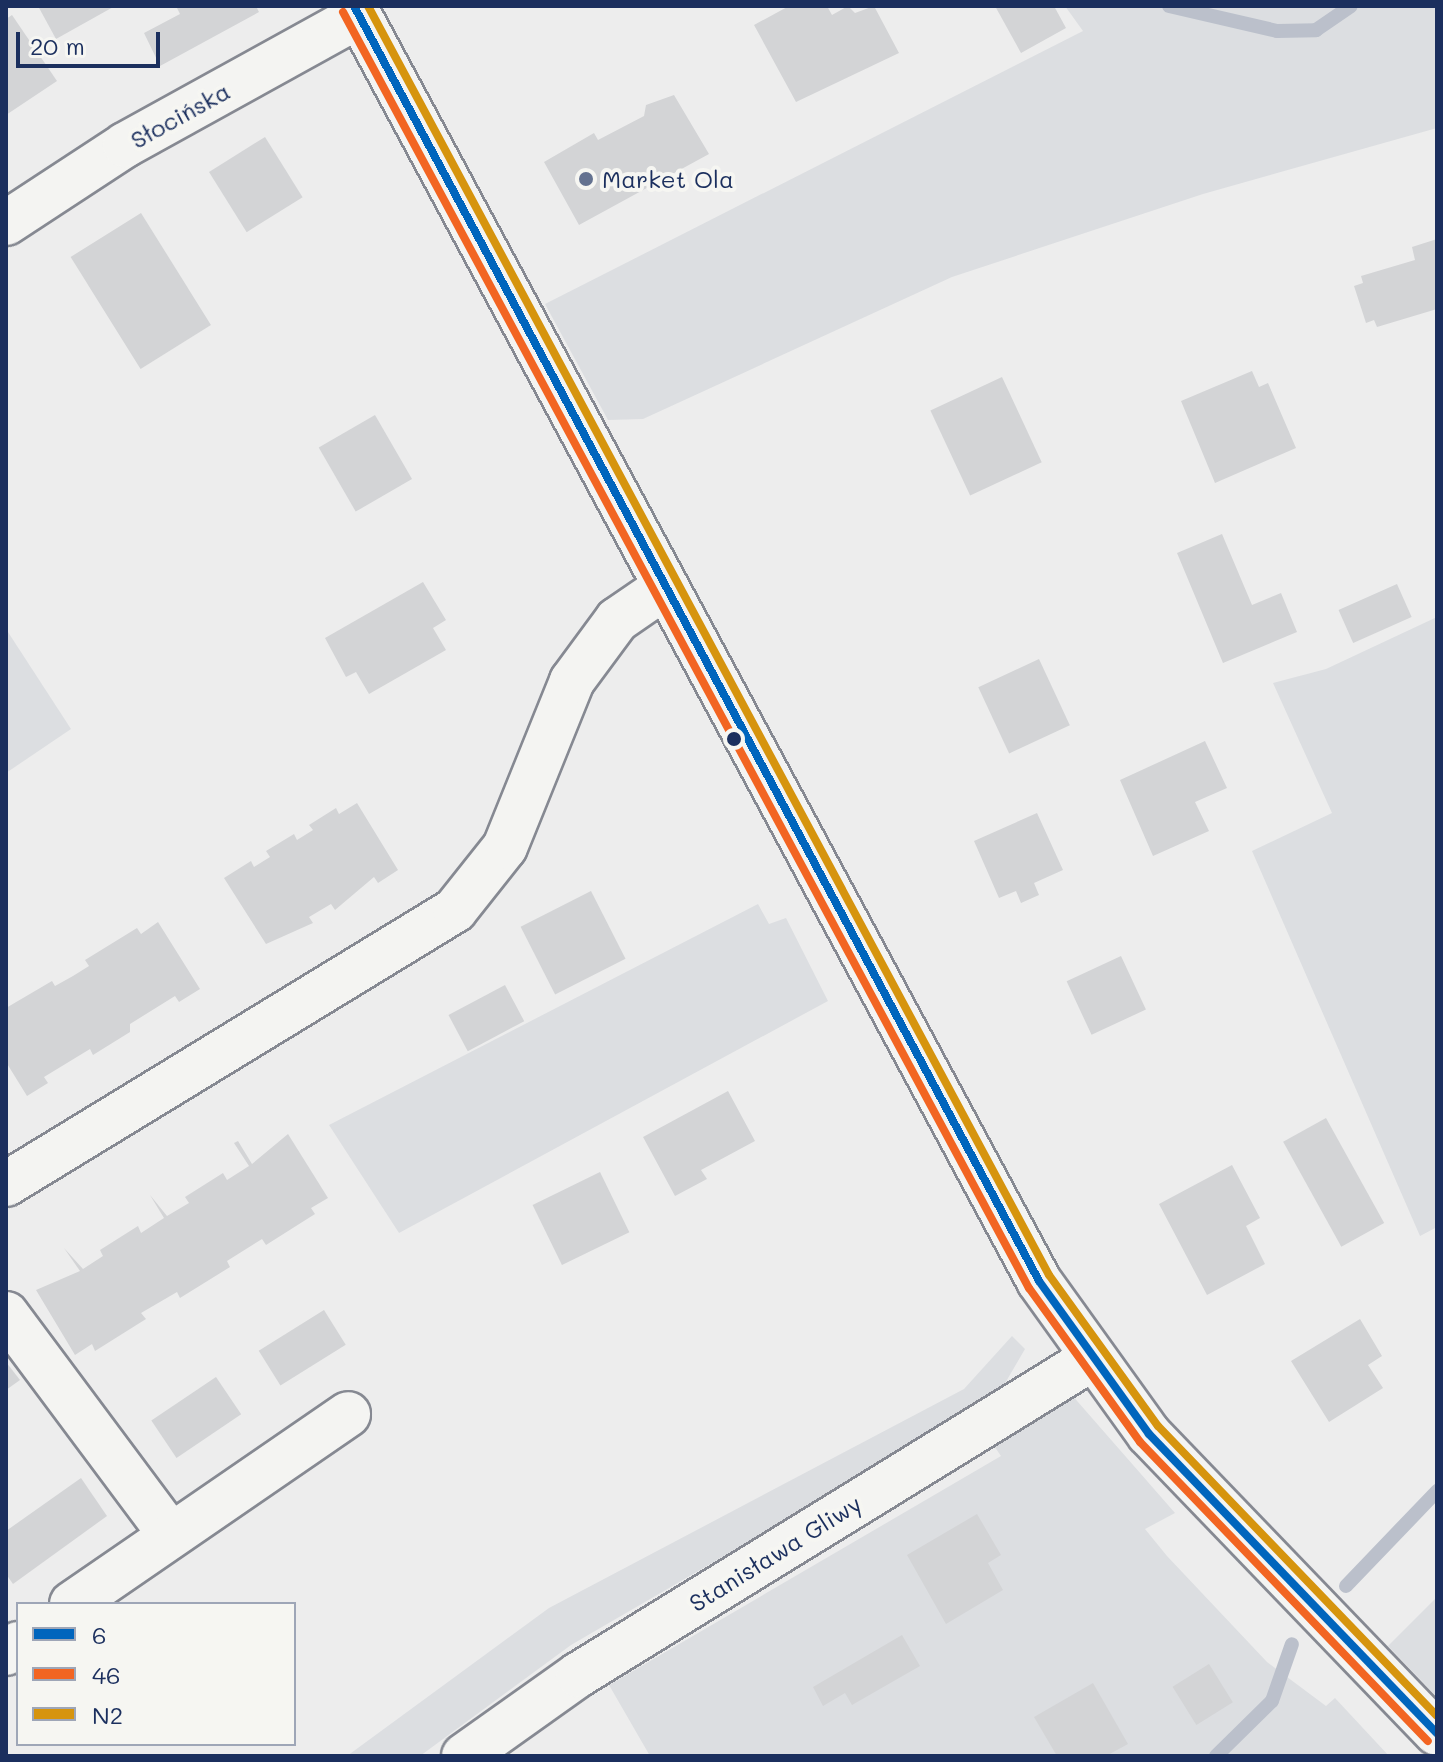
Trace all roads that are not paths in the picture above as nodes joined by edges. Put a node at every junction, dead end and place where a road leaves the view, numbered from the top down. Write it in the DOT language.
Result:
graph roads {
  1 [pos="356,11"];
  2 [pos="6,223"];
  3 [pos="665,587"];
  4 [pos="6,1184"];
  5 [pos="6,1314"];
  6 [pos="1091,1359"];
  7 [pos="348,1414"];
  8 [pos="169,1533"];
  9 [pos="75,1602"];
  10 [pos="1437,1733"];
  11 [pos="464,1756"];
  1 -- 2 [label="street, Słocińska"];
  1 -- 3 [label="street, Słocińska"];
  3 -- 4 [label="street"];
  3 -- 6 [label="street, Słocińska"];
  5 -- 8 [label="street"];
  6 -- 10 [label="street, Słocińska"];
  6 -- 11 [label="street, Stanisława Gliwy"];
  7 -- 8 [label="street"];
  8 -- 9 [label="street"];
}
